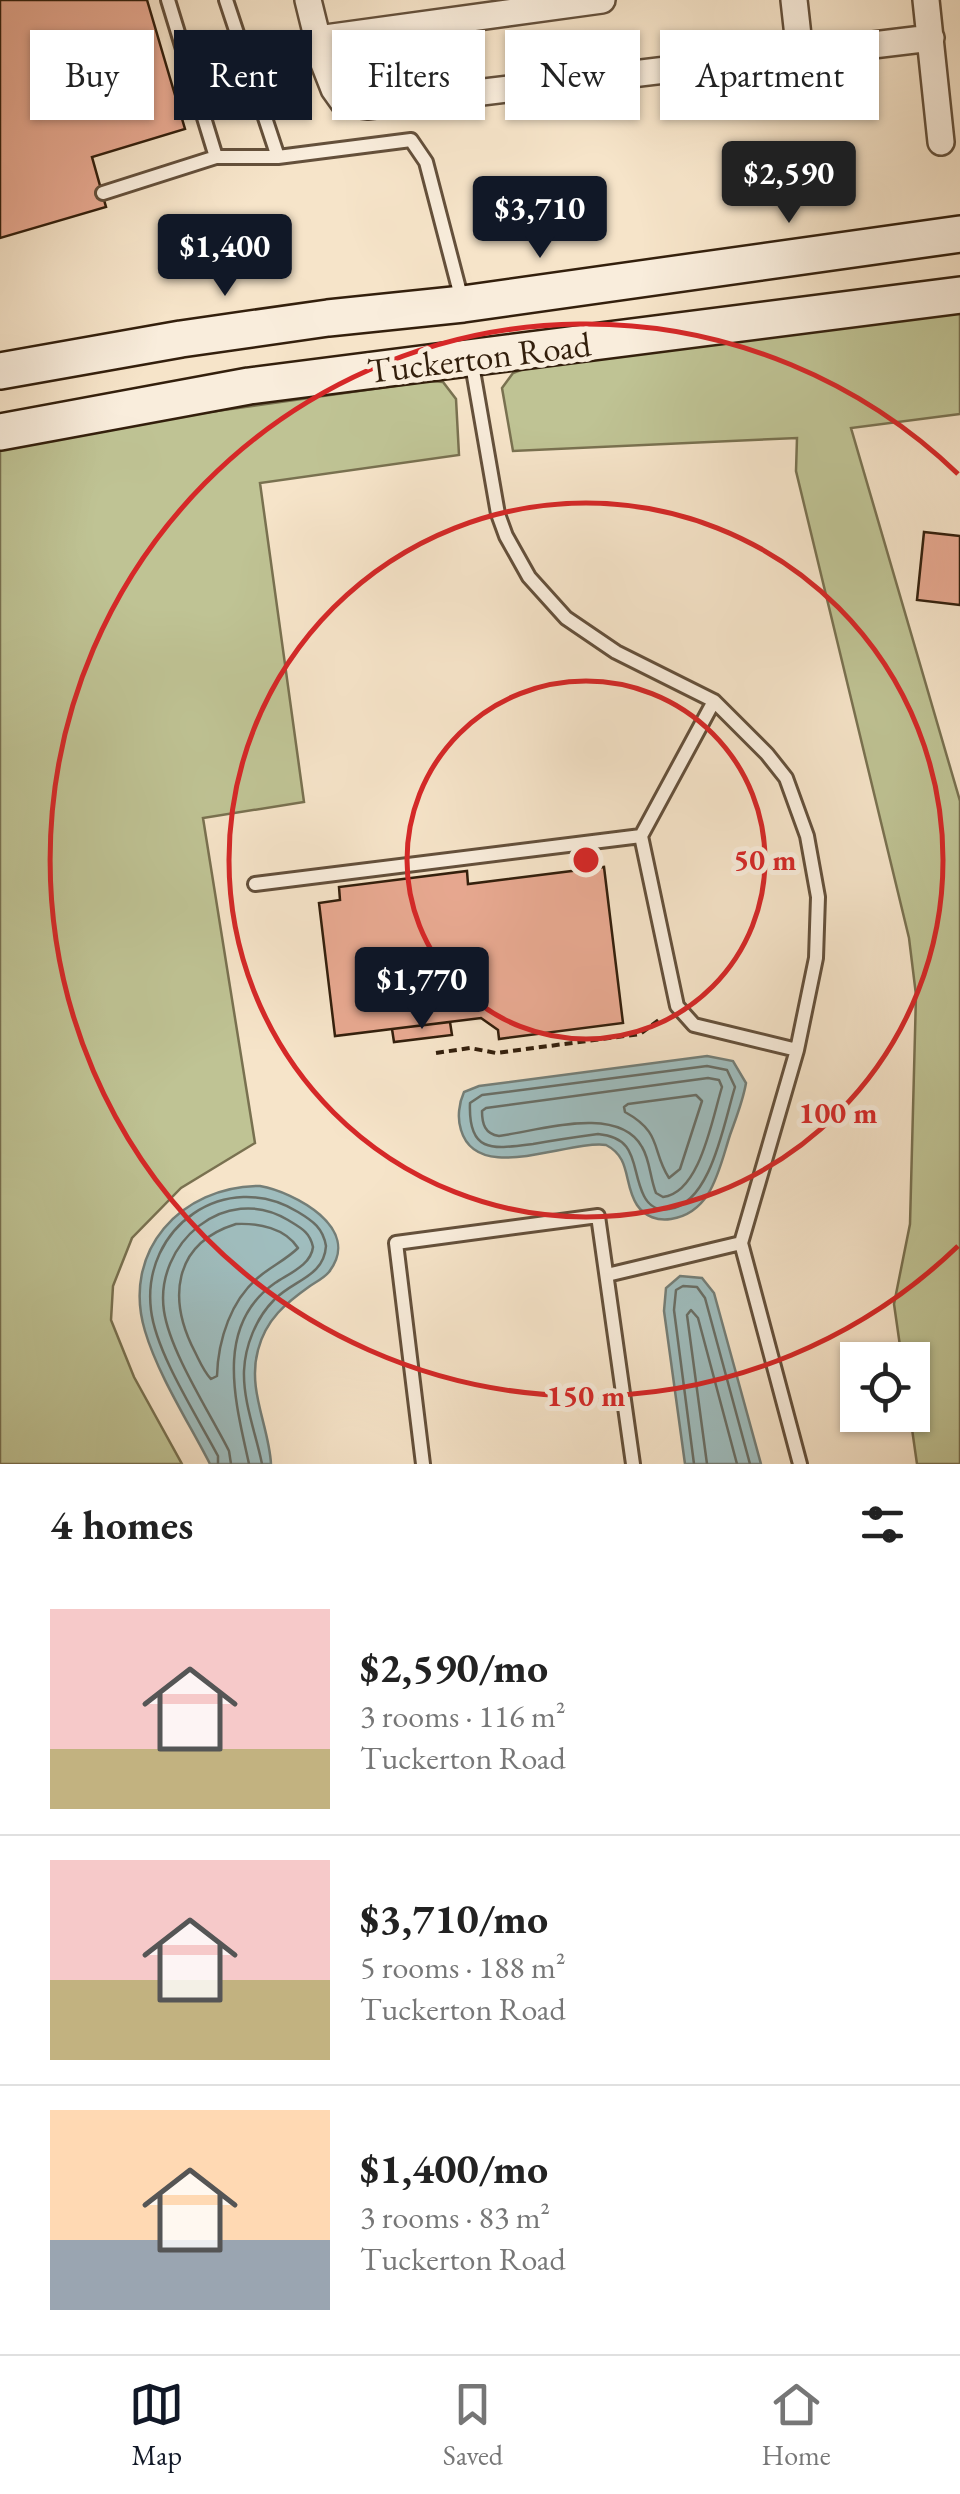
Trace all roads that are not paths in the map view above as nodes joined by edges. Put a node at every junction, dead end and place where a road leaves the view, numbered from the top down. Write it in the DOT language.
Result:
graph roads {
  1 [pos="168,0"];
  2 [pos="226,0"];
  3 [pos="308,0"];
  4 [pos="602,0"];
  5 [pos="794,0"];
  6 [pos="926,0"];
  7 [pos="797,30"];
  8 [pos="930,38"];
  9 [pos="318,39"];
  10 [pos="879,44"];
  11 [pos="660,71"];
  12 [pos="941,142"];
  13 [pos="216,157"];
  14 [pos="278,157"];
  15 [pos="102,193"];
  16 [pos="960,234"];
  17 [pos="960,295"];
  18 [pos="463,304"];
  19 [pos="471,358"];
  20 [pos="0,371"];
  21 [pos="0,432"];
  22 [pos="714,701"];
  23 [pos="641,836"];
  24 [pos="255,884"];
  25 [pos="796,1050"];
  26 [pos="741,1242"];
  27 [pos="607,1275"];
  28 [pos="424,1464"];
  29 [pos="632,1464"];
  30 [pos="800,1464"];
  1 -- 13 [label="lane"];
  2 -- 14 [label="lane"];
  3 -- 9 [label="street"];
  4 -- 9 [label="street"];
  5 -- 7 [label="street"];
  6 -- 8 [label="street"];
  8 -- 10 [label="street"];
  8 -- 12 [label="street"];
  9 -- 11 [label="street"];
  13 -- 14 [label="lane"];
  13 -- 15 [label="lane"];
  14 -- 18 [label="lane"];
  16 -- 18 [label="main road, Tuckerton Road"];
  17 -- 19 [label="main road, Tuckerton Road"];
  18 -- 19 [label="main road"];
  18 -- 20 [label="main road, Tuckerton Road"];
  19 -- 21 [label="main road, Tuckerton Road"];
  19 -- 22 [label="lane"];
  22 -- 23 [label="lane"];
  22 -- 25 [label="lane"];
  23 -- 24 [label="lane"];
  23 -- 25 [label="lane"];
  25 -- 26 [label="lane"];
  26 -- 27 [label="lane"];
  26 -- 30 [label="lane"];
  27 -- 28 [label="lane"];
  27 -- 29 [label="lane"];
}
